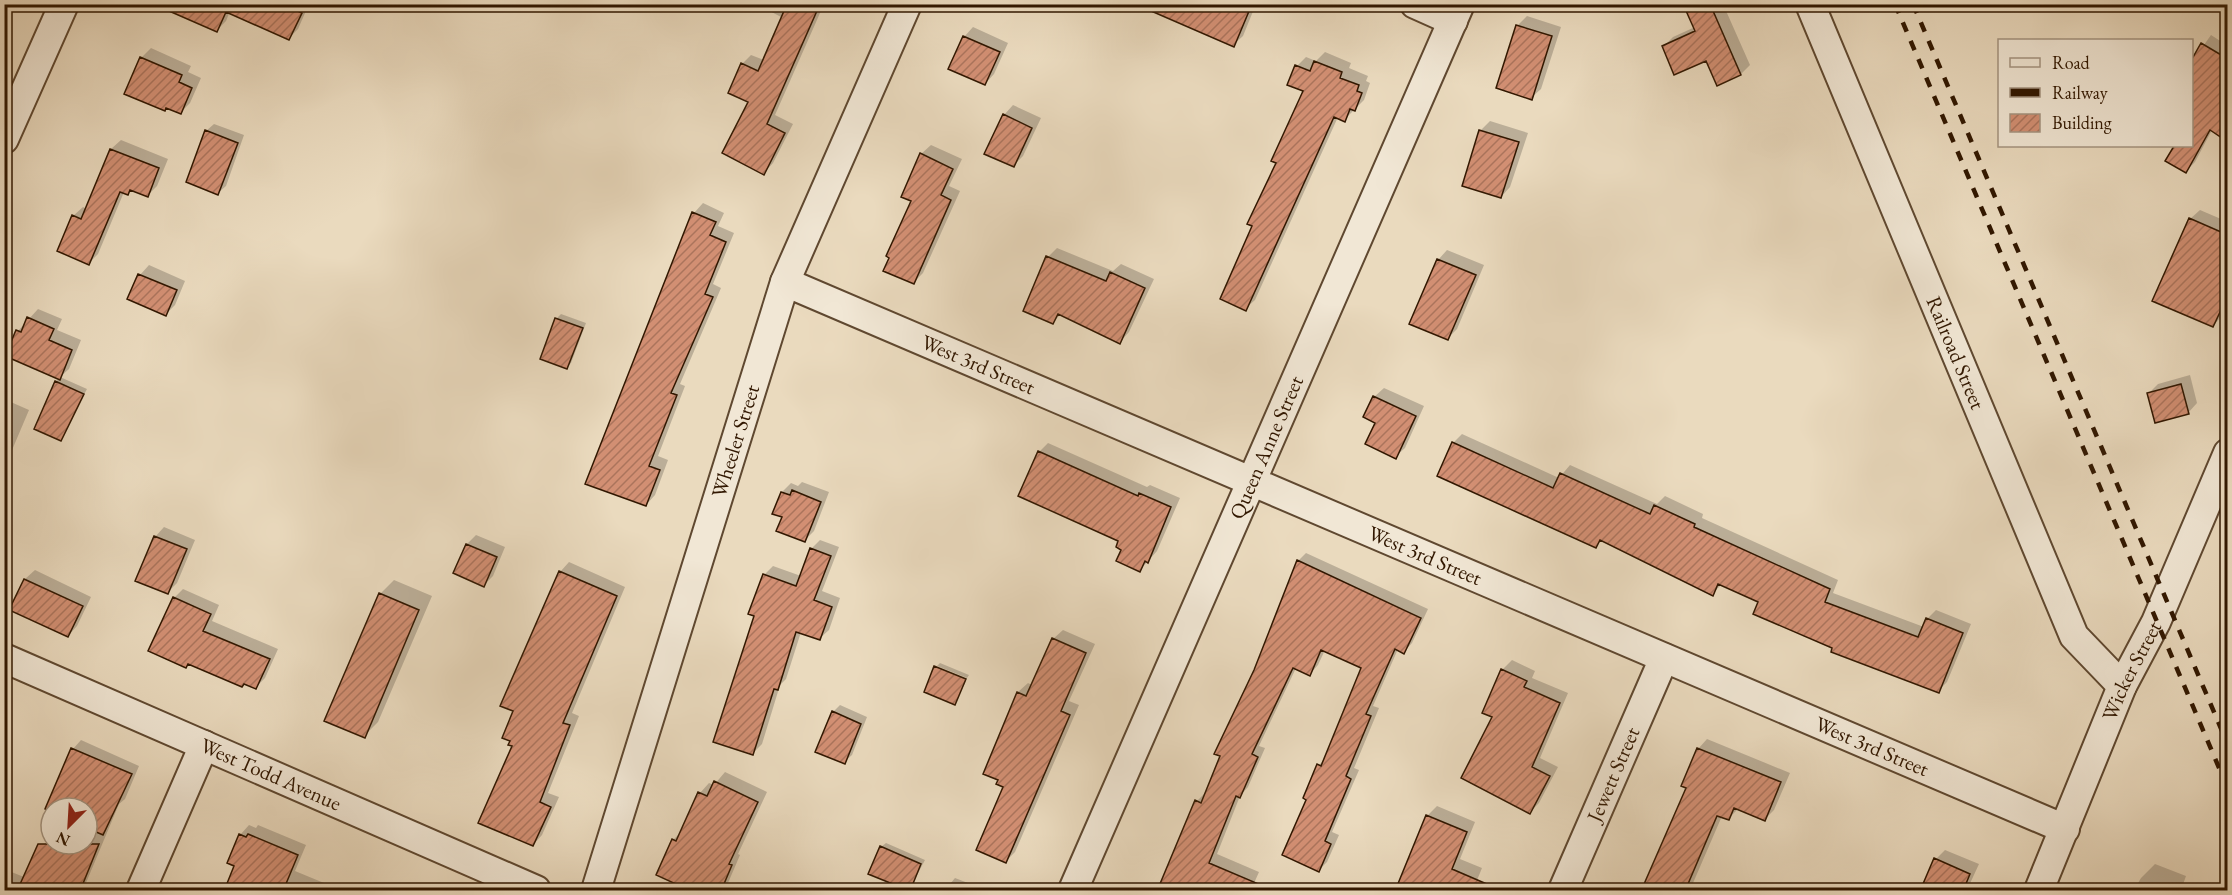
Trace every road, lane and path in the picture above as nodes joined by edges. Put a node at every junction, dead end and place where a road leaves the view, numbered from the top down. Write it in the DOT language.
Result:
graph roads {
  1 [pos="64,4"];
  2 [pos="907,4"];
  3 [pos="1415,4"];
  4 [pos="1810,4"];
  5 [pos="1456,13"];
  6 [pos="4,139"];
  7 [pos="785,282"];
  8 [pos="2228,453"];
  9 [pos="1252,481"];
  10 [pos="4,658"];
  11 [pos="1664,658"];
  12 [pos="2122,686"];
  13 [pos="204,746"];
  14 [pos="2065,829"];
  15 [pos="141,891"];
  16 [pos="536,891"];
  17 [pos="596,891"];
  18 [pos="1073,891"];
  19 [pos="1563,891"];
  20 [pos="2039,891"];
  1 -- 6 [label="street"];
  2 -- 7 [label="street, Wheeler Street"];
  3 -- 5 [label="street"];
  4 -- 12 [label="street, Railroad Street"];
  5 -- 9 [label="street, Queen Anne Street"];
  7 -- 9 [label="street, West 3rd Street"];
  7 -- 17 [label="street, Wheeler Street"];
  8 -- 12 [label="street, Wicker Street"];
  9 -- 11 [label="street, West 3rd Street"];
  9 -- 18 [label="street, Queen Anne Street"];
  10 -- 13 [label="street, West Todd Avenue"];
  11 -- 14 [label="street, West 3rd Street"];
  11 -- 19 [label="street, Jewett Street"];
  12 -- 14 [label="street, Wicker Street"];
  13 -- 15 [label="street"];
  13 -- 16 [label="street, West Todd Avenue"];
  14 -- 20 [label="street, Wicker Street"];
}
